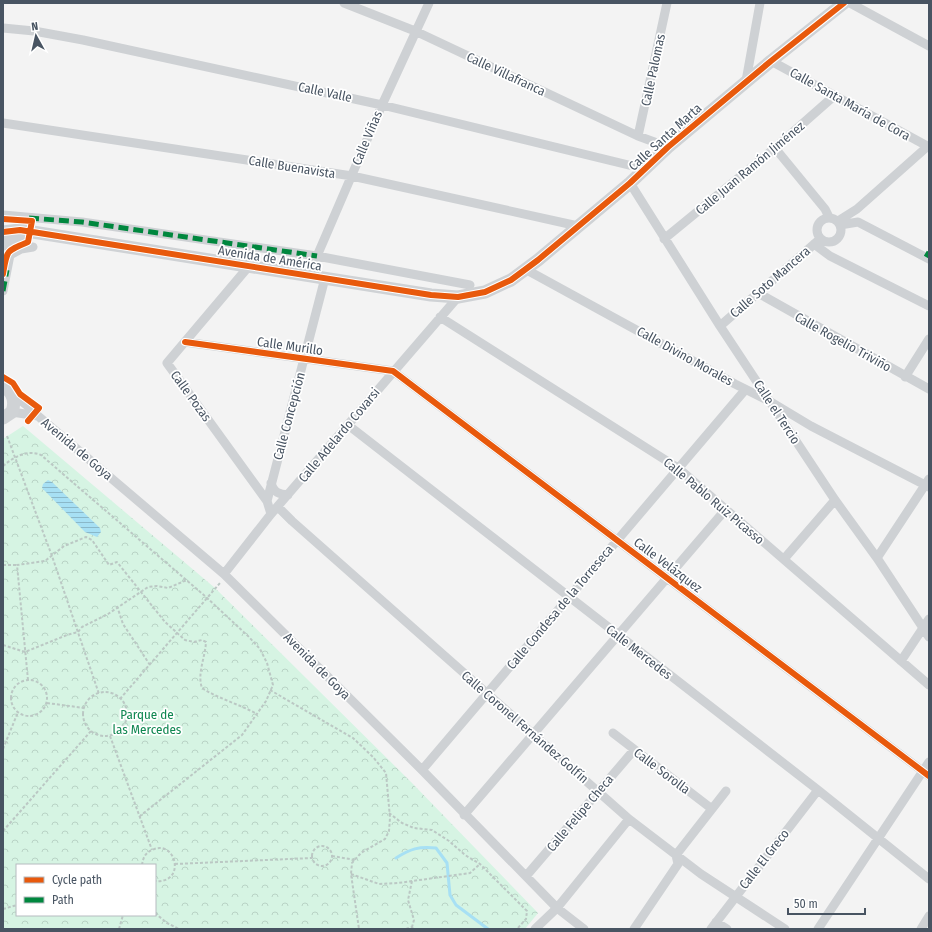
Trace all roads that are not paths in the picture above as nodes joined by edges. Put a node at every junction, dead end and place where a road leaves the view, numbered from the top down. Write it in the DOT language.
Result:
graph roads {
  1 [pos="344,3"];
  2 [pos="429,3"];
  3 [pos="667,3"];
  4 [pos="760,3"];
  5 [pos="844,3"];
  6 [pos="850,3"];
  7 [pos="3,28"];
  8 [pos="415,31"];
  9 [pos="929,46"];
  10 [pos="771,61"];
  11 [pos="746,81"];
  12 [pos="834,96"];
  13 [pos="382,105"];
  14 [pos="3,123"];
  15 [pos="638,136"];
  16 [pos="668,147"];
  17 [pos="929,147"];
  18 [pos="776,148"];
  19 [pos="644,169"];
  20 [pos="352,176"];
  21 [pos="630,183"];
  22 [pos="3,215"];
  23 [pos="836,221"];
  24 [pos="578,226"];
  25 [pos="3,232"];
  26 [pos="36,233"];
  27 [pos="664,238"];
  28 [pos="821,242"];
  29 [pos="3,244"];
  30 [pos="33,247"];
  31 [pos="317,256"];
  32 [pos="830,256"];
  33 [pos="928,256"];
  34 [pos="250,266"];
  35 [pos="525,269"];
  36 [pos="310,276"];
  37 [pos="325,278"];
  38 [pos="470,285"];
  39 [pos="499,286"];
  40 [pos="3,291"];
  41 [pos="758,293"];
  42 [pos="458,297"];
  43 [pos="929,306"];
  44 [pos="440,317"];
  45 [pos="720,326"];
  46 [pos="929,339"];
  47 [pos="185,342"];
  48 [pos="304,360"];
  49 [pos="393,371"];
  50 [pos="905,377"];
  51 [pos="929,389"];
  52 [pos="7,390"];
  53 [pos="745,390"];
  54 [pos="771,402"];
  55 [pos="7,415"];
  56 [pos="38,416"];
  57 [pos="348,425"];
  58 [pos="678,468"];
  59 [pos="271,483"];
  60 [pos="928,484"];
  61 [pos="288,495"];
  62 [pos="835,500"];
  63 [pos="268,501"];
  64 [pos="278,507"];
  65 [pos="726,508"];
  66 [pos="272,514"];
  67 [pos="616,540"];
  68 [pos="877,558"];
  69 [pos="784,559"];
  70 [pos="225,575"];
  71 [pos="667,578"];
  72 [pos="569,598"];
  73 [pos="929,619"];
  74 [pos="923,628"];
  75 [pos="618,635"];
  76 [pos="929,637"];
  77 [pos="901,661"];
  78 [pos="929,685"];
  79 [pos="486,694"];
  80 [pos="612,733"];
  81 [pos="533,734"];
  82 [pos="634,750"];
  83 [pos="929,762"];
  84 [pos="422,770"];
  85 [pos="926,774"];
  86 [pos="818,790"];
  87 [pos="598,791"];
  88 [pos="726,791"];
  89 [pos="712,809"];
  90 [pos="464,815"];
  91 [pos="629,819"];
  92 [pos="879,839"];
  93 [pos="676,855"];
  94 [pos="527,875"];
  95 [pos="929,879"];
  96 [pos="735,897"];
  97 [pos="557,908"];
  98 [pos="929,916"];
  99 [pos="713,926"];
  100 [pos="535,929"];
  101 [pos="584,929"];
  102 [pos="634,929"];
  103 [pos="727,929"];
  104 [pos="785,929"];
  105 [pos="818,929"];
  106 [pos="921,929"];
  1 -- 8 [label="street, Calle Villafranca"];
  2 -- 8 [label="street, Calle Viñas"];
  3 -- 15 [label="street, Calle Palomas"];
  4 -- 11 [label="street"];
  5 -- 10 [label="street, Calle Santa Marta"];
  6 -- 9 [label="street"];
  7 -- 13 [label="street, Calle Valle"];
  8 -- 13 [label="street, Calle Viñas"];
  8 -- 15 [label="street, Calle Villafranca"];
  10 -- 11 [label="street, Calle Santa Marta"];
  10 -- 12 [label="street, Calle Santa María de Cora"];
  11 -- 16 [label="street, Calle Santa Marta"];
  12 -- 17 [label="street, Calle Santa María de Cora"];
  12 -- 18 [label="street, Calle Juan Ramón Jiménez"];
  13 -- 19 [label="street, Calle Valle"];
  13 -- 20 [label="street, Calle Viñas"];
  14 -- 20 [label="street, Calle Buenavista"];
  15 -- 16 [label="street, Calle Villafranca"];
  16 -- 19 [label="street, Calle Santa Marta"];
  17 -- 23 [label="street"];
  18 -- 23 [label="street"];
  18 -- 27 [label="street, Calle Juan Ramón Jiménez"];
  19 -- 21 [label="street, Calle Santa Marta"];
  20 -- 24 [label="street, Calle Buenavista"];
  20 -- 31 [label="street, Calle Viñas"];
  21 -- 24 [label="street, Calle Santa Marta"];
  21 -- 27 [label="street, Calle el Tercio"];
  22 -- 31 [label="street, Avenida de América"];
  23 -- 28 [label="street"];
  23 -- 28 [label="street"];
  23 -- 33 [label="street"];
  24 -- 35 [label="street, Calle Santa Marta"];
  25 -- 26 [label="street, Avenida de América"];
  26 -- 29 [label="street"];
  26 -- 34 [label="street, Avenida de América"];
  27 -- 45 [label="street, Calle el Tercio"];
  28 -- 32 [label="street"];
  28 -- 32 [label="street"];
  28 -- 41 [label="street, Calle Soto Mancera"];
  30 -- 40 [label="street"];
  31 -- 36 [label="street, Calle Viñas"];
  31 -- 38 [label="street, Avenida de América"];
  32 -- 43 [label="street"];
  34 -- 36 [label="street, Avenida de América"];
  34 -- 47 [label="street, Calle Pozas"];
  35 -- 39 [label="street, Calle Santa Marta"];
  35 -- 53 [label="street, Calle Divino Morales"];
  36 -- 37 [label="street, Avenida de América"];
  37 -- 42 [label="street, Avenida de América"];
  37 -- 48 [label="street, Calle Concepción"];
  39 -- 42 [label="street, Avenida de América"];
  41 -- 45 [label="street, Calle Soto Mancera"];
  41 -- 50 [label="street, Calle Rogelio Triviño"];
  42 -- 44 [label="street, Calle Adelardo Covarsi"];
  44 -- 49 [label="street, Calle Adelardo Covarsi"];
  44 -- 58 [label="street, Calle Pablo Ruiz Picasso"];
  45 -- 54 [label="street, Calle el Tercio"];
  46 -- 50 [label="street"];
  47 -- 48 [label="street, Calle Murillo"];
  47 -- 63 [label="street, Calle Pozas"];
  48 -- 49 [label="street, Calle Murillo"];
  48 -- 59 [label="street, Calle Concepción"];
  49 -- 57 [label="street, Calle Adelardo Covarsi"];
  49 -- 67 [label="street, Calle Velázquez"];
  50 -- 51 [label="street, Calle Rogelio Triviño"];
  52 -- 55 [label="street"];
  52 -- 56 [label="street, Avenida de Goya"];
  53 -- 54 [label="street, Calle Divino Morales"];
  53 -- 58 [label="street, Calle Condesa de la Torreseca"];
  54 -- 60 [label="street, Calle Divino Morales"];
  54 -- 62 [label="street, Calle el Tercio"];
  55 -- 56 [label="street, Avenida de Goya"];
  56 -- 70 [label="street, Avenida de Goya"];
  57 -- 61 [label="street, Calle Adelardo Covarsi"];
  57 -- 72 [label="street, Calle Mercedes"];
  58 -- 65 [label="street, Calle Pablo Ruiz Picasso"];
  58 -- 67 [label="street, Calle Condesa de la Torreseca"];
  59 -- 61 [label="street"];
  59 -- 63 [label="street, Calle Concepción"];
  60 -- 68 [label="street"];
  61 -- 64 [label="street, Calle Adelardo Covarsi"];
  62 -- 68 [label="street, Calle el Tercio"];
  62 -- 69 [label="street"];
  63 -- 66 [label="street, Calle Pozas"];
  64 -- 66 [label="street, Calle Adelardo Covarsi"];
  64 -- 79 [label="street, Calle Coronel Fernández Golfín"];
  65 -- 69 [label="street, Calle Pablo Ruiz Picasso"];
  65 -- 71 [label="street"];
  66 -- 70 [label="street, Calle Adelardo Covarsi"];
  67 -- 71 [label="street, Calle Velázquez"];
  67 -- 72 [label="street, Calle Condesa de la Torreseca"];
  68 -- 74 [label="street, Calle el Tercio"];
  69 -- 77 [label="street, Calle Pablo Ruiz Picasso"];
  70 -- 84 [label="street, Avenida de Goya"];
  71 -- 75 [label="street"];
  71 -- 85 [label="street, Calle Velázquez"];
  72 -- 75 [label="street, Calle Mercedes"];
  72 -- 79 [label="street, Calle Condesa de la Torreseca"];
  73 -- 74 [label="street"];
  74 -- 76 [label="street, Calle el Tercio"];
  74 -- 77 [label="street"];
  75 -- 81 [label="street"];
  75 -- 86 [label="street, Calle Mercedes"];
  77 -- 78 [label="street, Calle Pablo Ruiz Picasso"];
  79 -- 81 [label="street, Calle Coronel Fernández Golfín"];
  79 -- 84 [label="street, Calle Condesa de la Torreseca"];
  80 -- 82 [label="street, Calle Sorolla"];
  81 -- 87 [label="street, Calle Coronel Fernández Golfín"];
  81 -- 90 [label="street"];
  82 -- 87 [label="street, Calle Felipe Checa"];
  82 -- 89 [label="street, Calle Sorolla"];
  83 -- 85 [label="street"];
  84 -- 90 [label="street, Avenida de Goya"];
  85 -- 92 [label="street"];
  86 -- 92 [label="street, Calle Mercedes"];
  86 -- 96 [label="street, Calle El Greco"];
  87 -- 91 [label="street, Calle Coronel Fernández Golfín"];
  87 -- 94 [label="street, Calle Felipe Checa"];
  88 -- 89 [label="street"];
  89 -- 93 [label="street"];
  90 -- 94 [label="street, Avenida de Goya"];
  91 -- 93 [label="street, Calle Coronel Fernández Golfín"];
  91 -- 97 [label="street"];
  92 -- 95 [label="street, Calle Mercedes"];
  92 -- 105 [label="street"];
  93 -- 96 [label="street, Calle Coronel Fernández Golfín"];
  93 -- 102 [label="street"];
  94 -- 97 [label="street, Avenida de Goya"];
  96 -- 99 [label="street, Calle El Greco"];
  96 -- 104 [label="street, Calle Coronel Fernández Golfín"];
  97 -- 100 [label="street"];
  97 -- 101 [label="street, Avenida de Goya"];
  98 -- 106 [label="street"];
  99 -- 103 [label="street"];
}
